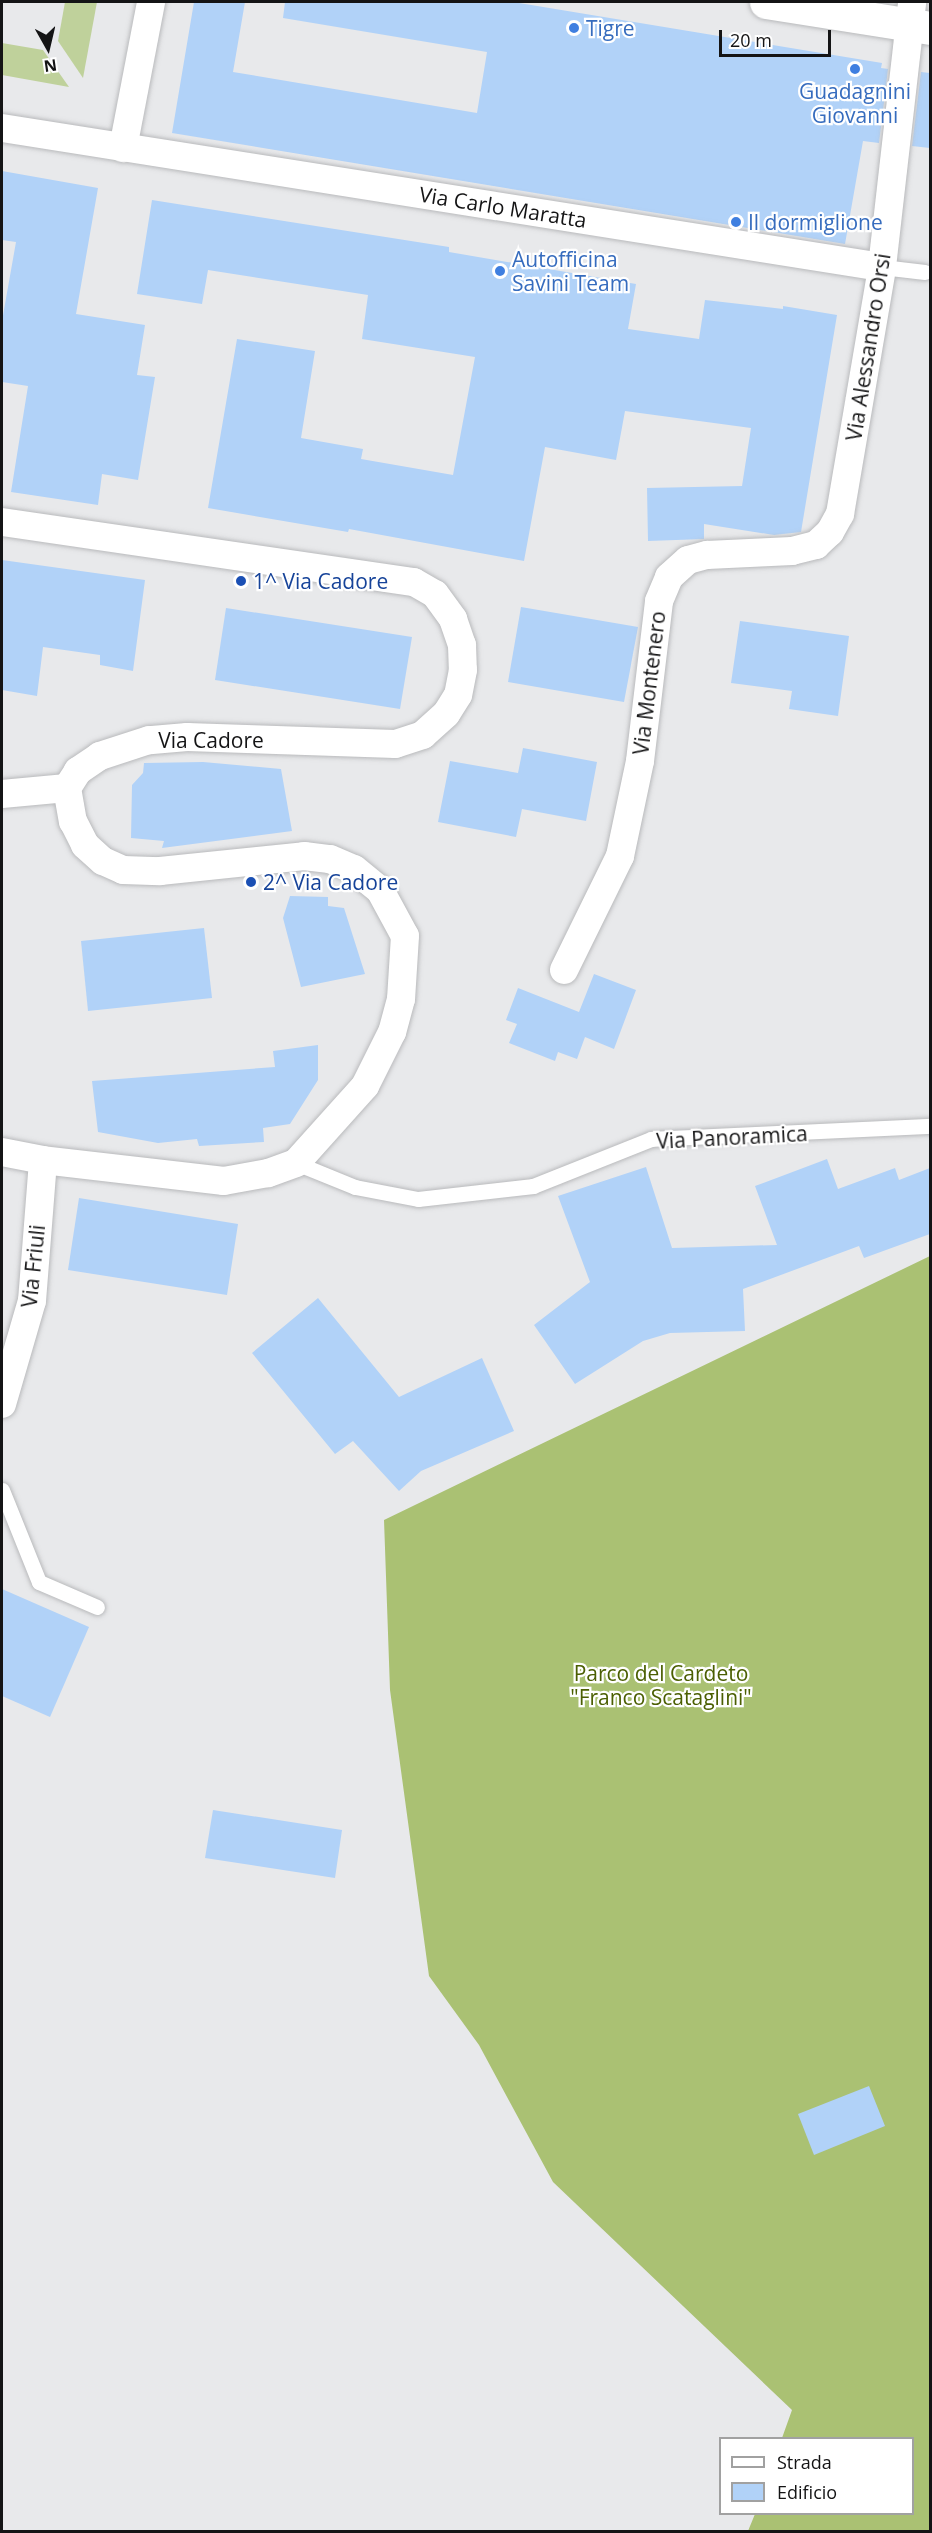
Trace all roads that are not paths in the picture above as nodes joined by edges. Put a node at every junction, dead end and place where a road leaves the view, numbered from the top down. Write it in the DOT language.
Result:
graph roads {
  1 [pos="151,2"];
  2 [pos="766,2"];
  3 [pos="917,18"];
  4 [pos="2,128"];
  5 [pos="123,147"];
  6 [pos="882,267"];
  7 [pos="925,272"];
  8 [pos="840,514"];
  9 [pos="2,522"];
  10 [pos="68,788"];
  11 [pos="2,794"];
  12 [pos="564,970"];
  13 [pos="930,1126"];
  14 [pos="2,1152"];
  15 [pos="43,1160"];
  16 [pos="296,1163"];
  17 [pos="2,1404"];
  18 [pos="2,1490"];
  19 [pos="97,1607"];
  1 -- 5 [label="street"];
  2 -- 3 [label="street"];
  3 -- 6 [label="street, Via Alessandro Orsi"];
  4 -- 5 [label="street, Via Carlo Maratta"];
  5 -- 6 [label="street, Via Carlo Maratta"];
  6 -- 7 [label="lane"];
  6 -- 8 [label="street, Via Alessandro Orsi"];
  8 -- 12 [label="street, Via Montenero"];
  9 -- 10 [label="street, Via Cadore"];
  10 -- 11 [label="street"];
  10 -- 16 [label="street"];
  13 -- 16 [label="lane, Via Panoramica"];
  14 -- 15 [label="street"];
  15 -- 16 [label="street"];
  15 -- 17 [label="street, Via Friuli"];
  18 -- 19 [label="lane"];
}
